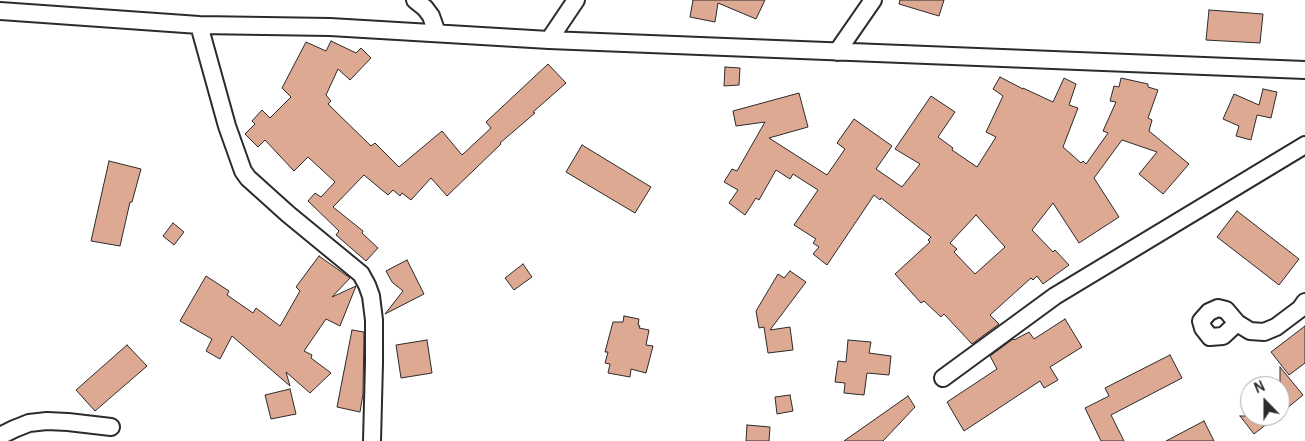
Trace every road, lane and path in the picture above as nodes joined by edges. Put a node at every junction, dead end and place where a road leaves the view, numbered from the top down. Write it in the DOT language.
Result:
graph roads {
  1 [pos="415,0"];
  2 [pos="576,0"];
  3 [pos="873,0"];
  4 [pos="0,11"];
  5 [pos="199,25"];
  6 [pos="438,33"];
  7 [pos="550,40"];
  8 [pos="838,52"];
  9 [pos="1305,70"];
  10 [pos="1305,145"];
  11 [pos="1305,302"];
  12 [pos="1237,323"];
  13 [pos="943,378"];
  14 [pos="111,427"];
  15 [pos="0,436"];
  16 [pos="372,441"];
  1 -- 6 [label="street"];
  2 -- 7 [label="street"];
  3 -- 8 [label="street"];
  4 -- 5 [label="street"];
  5 -- 6 [label="street"];
  5 -- 16 [label="street"];
  6 -- 7 [label="street"];
  7 -- 8 [label="street"];
  8 -- 9 [label="street"];
  10 -- 13 [label="street"];
  11 -- 12 [label="street"];
  14 -- 15 [label="street"];
}
